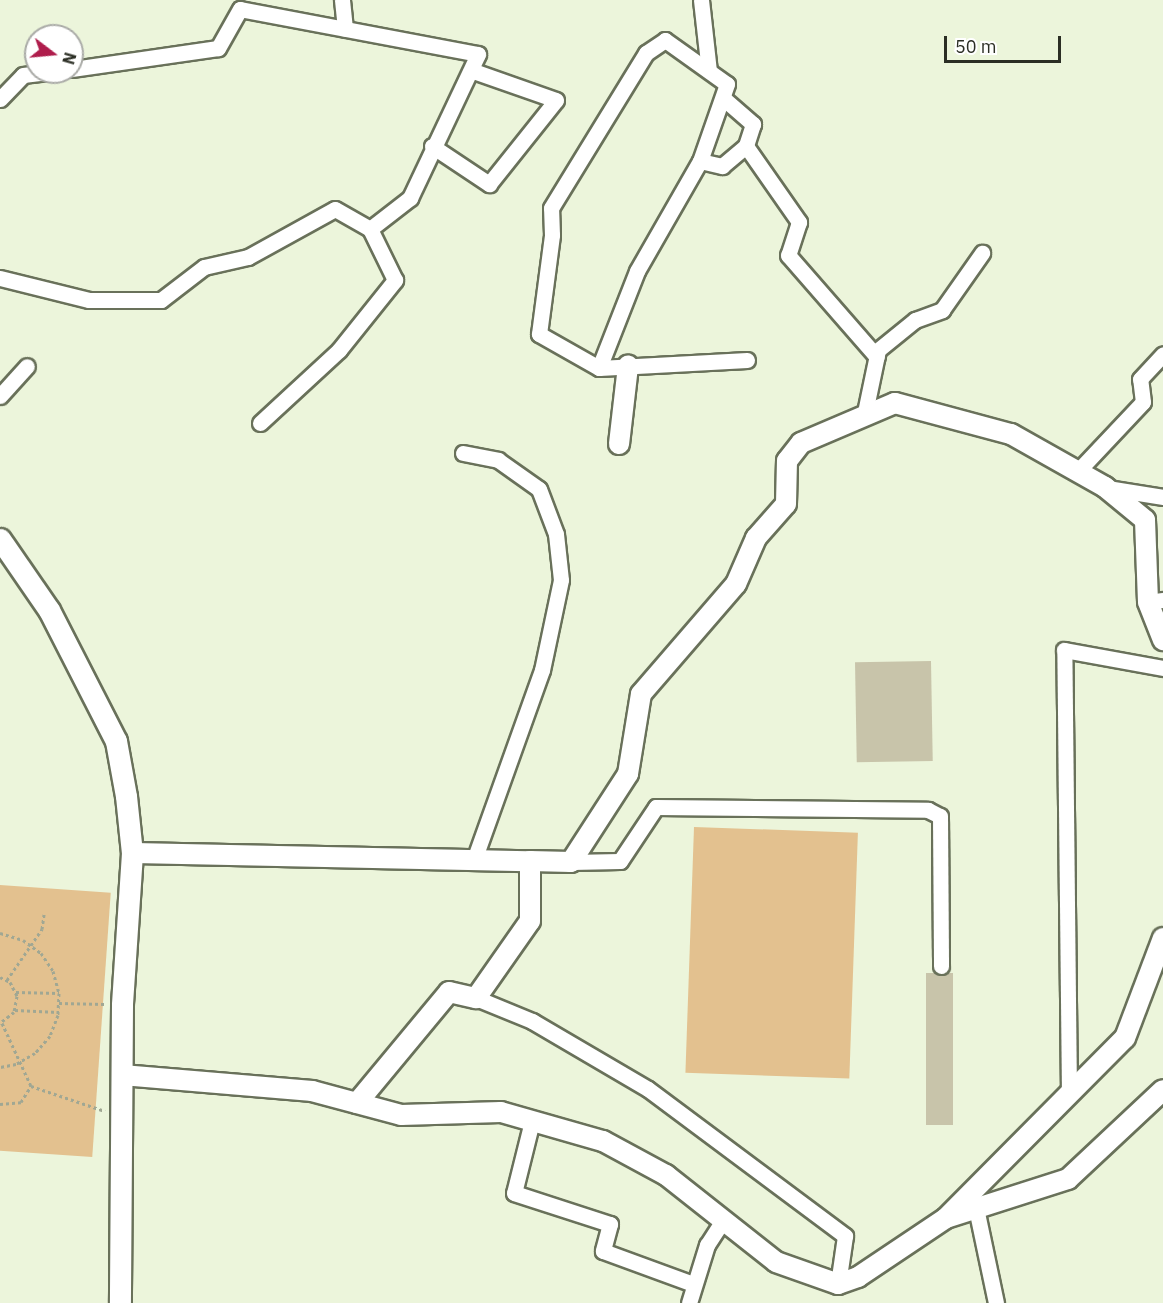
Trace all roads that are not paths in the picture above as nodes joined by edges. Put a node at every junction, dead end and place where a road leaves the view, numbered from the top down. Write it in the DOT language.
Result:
graph roads {
  1 [pos="342,0"];
  2 [pos="701,0"];
  3 [pos="345,29"];
  4 [pos="84,67"];
  5 [pos="473,71"];
  6 [pos="709,71"];
  7 [pos="24,75"];
  8 [pos="723,98"];
  9 [pos="0,99"];
  10 [pos="432,146"];
  11 [pos="746,146"];
  12 [pos="700,161"];
  13 [pos="370,229"];
  14 [pos="982,253"];
  15 [pos="0,278"];
  16 [pos="1163,354"];
  17 [pos="877,357"];
  18 [pos="747,360"];
  19 [pos="27,366"];
  20 [pos="628,366"];
  21 [pos="599,368"];
  22 [pos="0,396"];
  23 [pos="864,417"];
  24 [pos="260,423"];
  25 [pos="619,444"];
  26 [pos="464,453"];
  27 [pos="1077,472"];
  28 [pos="1105,488"];
  29 [pos="1163,497"];
  30 [pos="0,539"];
  31 [pos="1155,601"];
  32 [pos="1163,640"];
  33 [pos="1163,668"];
  34 [pos="132,854"];
  35 [pos="474,860"];
  36 [pos="530,861"];
  37 [pos="571,862"];
  38 [pos="1163,938"];
  39 [pos="941,966"];
  40 [pos="476,998"];
  41 [pos="122,1075"];
  42 [pos="1163,1090"];
  43 [pos="1070,1094"];
  44 [pos="357,1103"];
  45 [pos="532,1121"];
  46 [pos="976,1208"];
  47 [pos="946,1218"];
  48 [pos="723,1220"];
  49 [pos="693,1284"];
  50 [pos="838,1284"];
  51 [pos="120,1303"];
  52 [pos="688,1303"];
  53 [pos="996,1303"];
  1 -- 3 [label="street"];
  2 -- 6 [label="street"];
  3 -- 4 [label="street"];
  3 -- 5 [label="street"];
  5 -- 10 [label="street"];
  5 -- 10 [label="street"];
  6 -- 8 [label="street"];
  6 -- 21 [label="street"];
  7 -- 9 [label="street"];
  8 -- 11 [label="street"];
  8 -- 12 [label="street"];
  10 -- 13 [label="street"];
  11 -- 12 [label="street"];
  11 -- 17 [label="street"];
  12 -- 21 [label="street"];
  13 -- 15 [label="street"];
  13 -- 24 [label="street"];
  14 -- 17 [label="street"];
  16 -- 27 [label="street"];
  17 -- 23 [label="street"];
  18 -- 20 [label="street"];
  19 -- 22 [label="street"];
  20 -- 21 [label="street"];
  20 -- 25 [label="street"];
  23 -- 27 [label="street"];
  23 -- 37 [label="street"];
  26 -- 35 [label="street"];
  27 -- 28 [label="street"];
  28 -- 29 [label="street"];
  28 -- 31 [label="street"];
  30 -- 34 [label="main road"];
  31 -- 32 [label="street"];
  33 -- 43 [label="street"];
  34 -- 35 [label="street"];
  34 -- 41 [label="main road"];
  35 -- 36 [label="street"];
  36 -- 37 [label="street"];
  36 -- 40 [label="street"];
  37 -- 39 [label="street"];
  38 -- 43 [label="street"];
  40 -- 44 [label="street"];
  40 -- 50 [label="street"];
  41 -- 44 [label="street"];
  41 -- 51 [label="main road"];
  42 -- 46 [label="street"];
  43 -- 47 [label="street"];
  44 -- 45 [label="street"];
  45 -- 48 [label="street"];
  45 -- 49 [label="street"];
  46 -- 47 [label="street"];
  46 -- 53 [label="street"];
  47 -- 50 [label="street"];
  48 -- 49 [label="street"];
  48 -- 50 [label="street"];
  49 -- 52 [label="street"];
}
